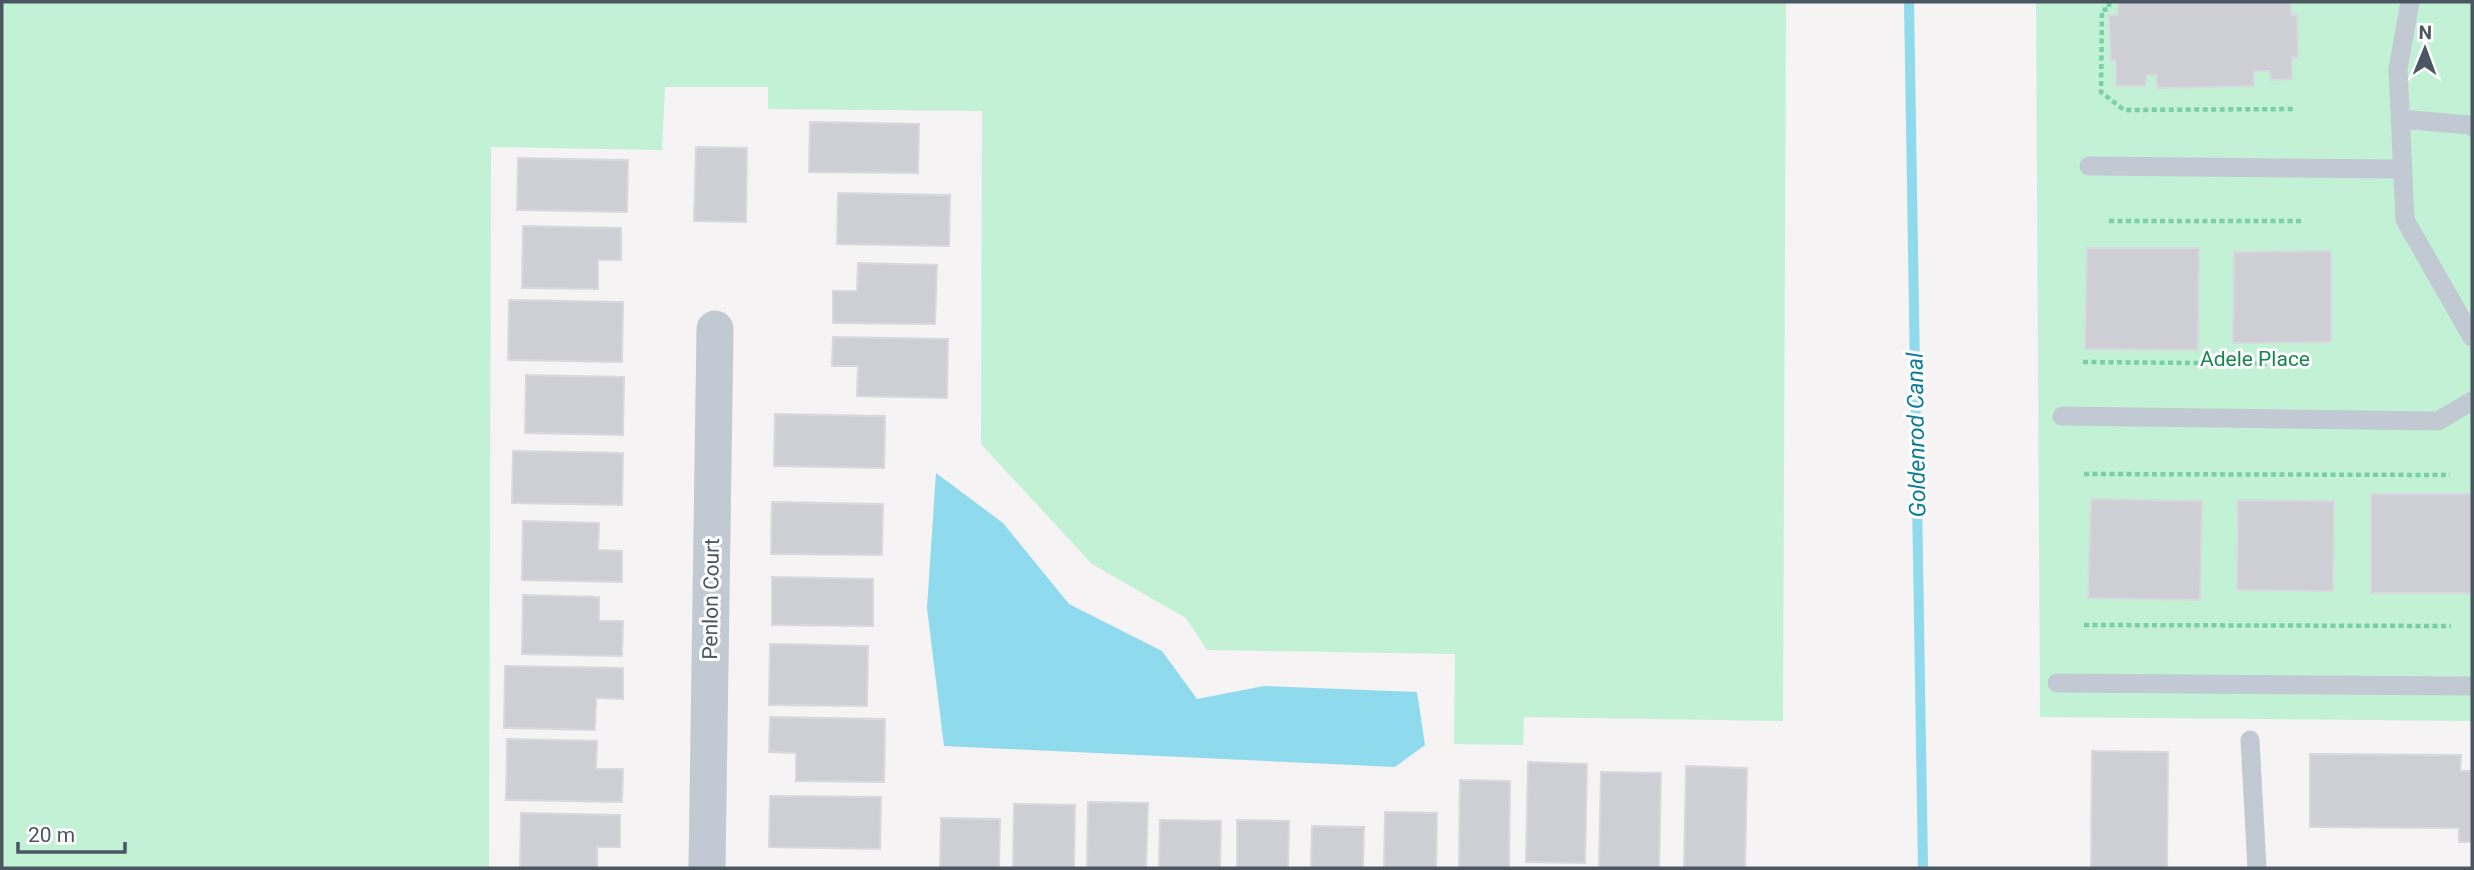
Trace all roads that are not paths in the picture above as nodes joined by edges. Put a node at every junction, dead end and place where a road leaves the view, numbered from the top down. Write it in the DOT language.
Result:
graph roads {
  1 [pos="2410,2"];
  2 [pos="2400,119"];
  3 [pos="2472,127"];
  4 [pos="2089,166"];
  5 [pos="2403,169"];
  6 [pos="715,330"];
  7 [pos="2471,332"];
  8 [pos="2472,401"];
  9 [pos="2062,416"];
  10 [pos="2057,683"];
  11 [pos="2472,686"];
  12 [pos="2250,740"];
  13 [pos="707,868"];
  14 [pos="2257,868"];
  1 -- 2 [label="lane"];
  2 -- 3 [label="lane"];
  2 -- 5 [label="lane"];
  4 -- 5 [label="lane"];
  5 -- 7 [label="lane"];
  6 -- 13 [label="street, Penlon Court"];
  8 -- 9 [label="lane"];
  10 -- 11 [label="lane"];
  12 -- 14 [label="lane"];
}
